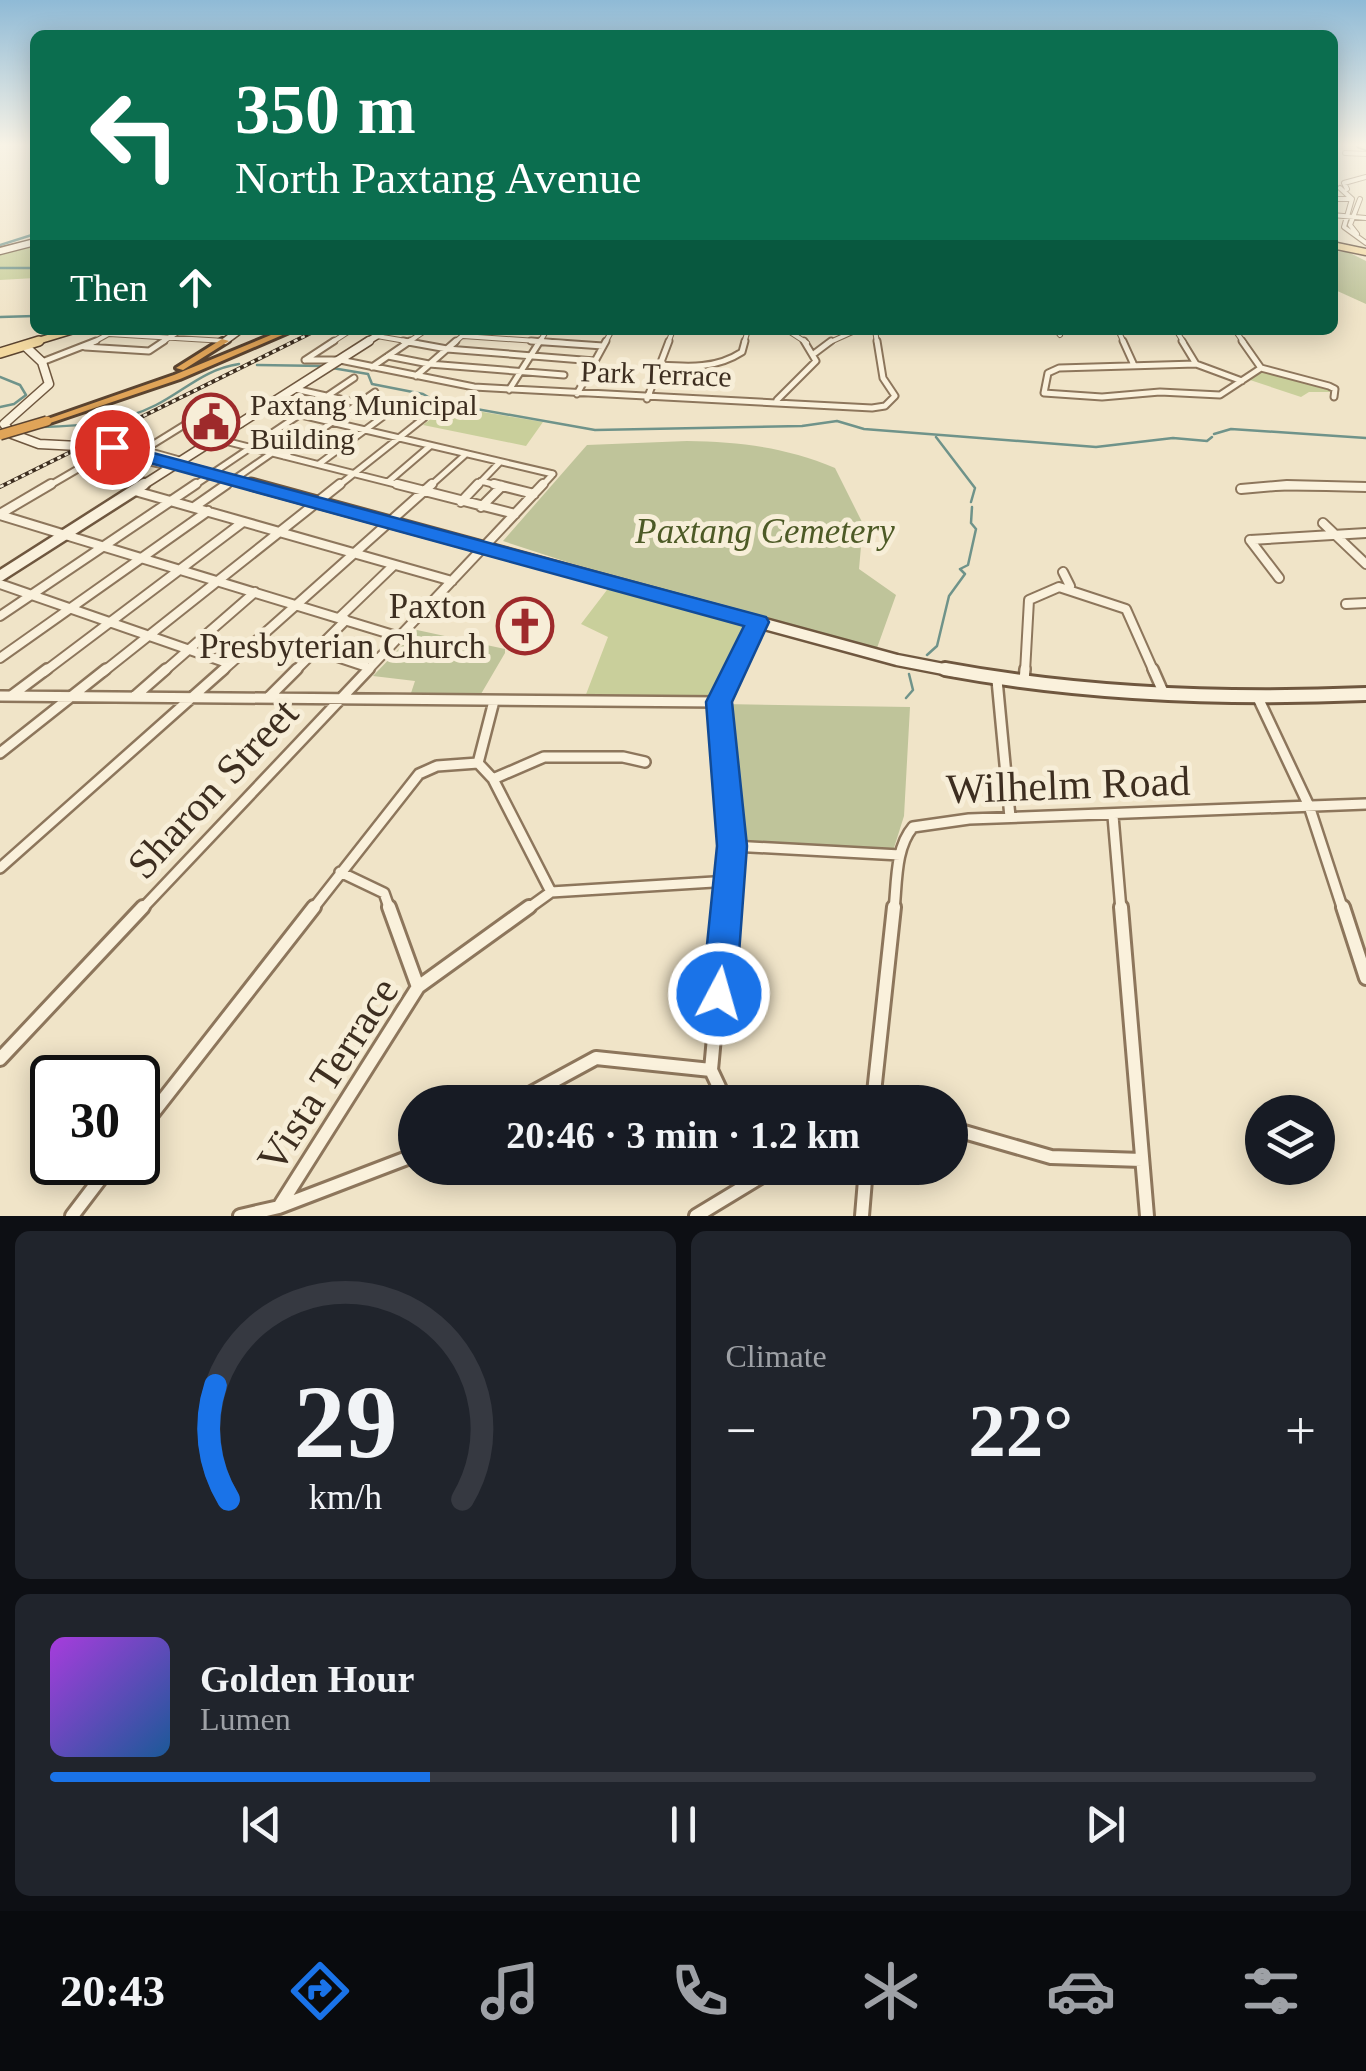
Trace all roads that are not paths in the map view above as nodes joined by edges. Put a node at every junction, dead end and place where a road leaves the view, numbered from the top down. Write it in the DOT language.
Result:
graph roads {
  1 [pos="1351,202"];
  2 [pos="1362,202"];
  3 [pos="1338,215"];
  4 [pos="1345,216"];
  5 [pos="1353,217"];
  6 [pos="1366,218"];
  7 [pos="30,244"];
  8 [pos="1365,245"];
  9 [pos="1338,246"];
  10 [pos="0,251"];
  11 [pos="59,335"];
  12 [pos="106,335"];
  13 [pos="136,335"];
  14 [pos="175,335"];
  15 [pos="206,335"];
  16 [pos="233,335"];
  17 [pos="268,335"];
  18 [pos="278,335"];
  19 [pos="343,335"];
  20 [pos="418,335"];
  21 [pos="544,335"];
  22 [pos="609,335"];
  23 [pos="671,335"];
  24 [pos="747,335"];
  25 [pos="794,335"];
  26 [pos="841,335"];
  27 [pos="876,335"];
  28 [pos="1120,335"];
  29 [pos="1179,335"];
  30 [pos="1238,335"];
  31 [pos="144,336"];
  32 [pos="377,336"];
  33 [pos="462,336"];
  34 [pos="171,338"];
  35 [pos="199,340"];
  36 [pos="225,341"];
  37 [pos="540,341"];
  38 [pos="408,342"];
  39 [pos="26,346"];
  40 [pos="603,346"];
  41 [pos="84,347"];
  42 [pos="446,349"];
  43 [pos="816,352"];
  44 [pos="0,353"];
  45 [pos="388,356"];
  46 [pos="530,356"];
  47 [pos="340,360"];
  48 [pos="595,361"];
  49 [pos="42,362"];
  50 [pos="1133,362"];
  51 [pos="429,364"];
  52 [pos="1196,364"];
  53 [pos="659,365"];
  54 [pos="372,367"];
  55 [pos="1261,368"];
  56 [pos="521,372"];
  57 [pos="564,375"];
  58 [pos="416,376"];
  59 [pos="354,378"];
  60 [pos="1242,381"];
  61 [pos="138,387"];
  62 [pos="295,389"];
  63 [pos="509,390"];
  64 [pos="375,392"];
  65 [pos="577,394"];
  66 [pos="328,396"];
  67 [pos="1334,398"];
  68 [pos="647,399"];
  69 [pos="776,400"];
  70 [pos="360,403"];
  71 [pos="267,407"];
  72 [pos="392,410"];
  73 [pos="298,416"];
  74 [pos="45,419"];
  75 [pos="331,423"];
  76 [pos="241,424"];
  77 [pos="4,425"];
  78 [pos="364,431"];
  79 [pos="398,438"];
  80 [pos="217,439"];
  81 [pos="126,444"];
  82 [pos="430,446"];
  83 [pos="250,448"];
  84 [pos="144,450"];
  85 [pos="272,453"];
  86 [pos="466,454"];
  87 [pos="284,456"];
  88 [pos="500,462"];
  89 [pos="174,464"];
  90 [pos="318,465"];
  91 [pos="212,474"];
  92 [pos="353,474"];
  93 [pos="234,479"];
  94 [pos="482,481"];
  95 [pos="387,482"];
  96 [pos="502,486"];
  97 [pos="1366,487"];
  98 [pos="1241,490"];
  99 [pos="135,491"];
  100 [pos="424,491"];
  101 [pos="534,494"];
  102 [pos="171,501"];
  103 [pos="318,502"];
  104 [pos="461,502"];
  105 [pos="194,507"];
  106 [pos="481,507"];
  107 [pos="208,512"];
  108 [pos="516,514"];
  109 [pos="0,515"];
  110 [pos="390,521"];
  111 [pos="244,522"];
  112 [pos="1323,523"];
  113 [pos="280,532"];
  114 [pos="1366,533"];
  115 [pos="68,534"];
  116 [pos="1334,534"];
  117 [pos="105,545"];
  118 [pos="485,546"];
  119 [pos="354,553"];
  120 [pos="144,557"];
  121 [pos="394,564"];
  122 [pos="1366,564"];
  123 [pos="180,568"];
  124 [pos="1063,572"];
  125 [pos="1279,578"];
  126 [pos="0,580"];
  127 [pos="218,580"];
  128 [pos="452,581"];
  129 [pos="1070,586"];
  130 [pos="255,592"];
  131 [pos="31,595"];
  132 [pos="1366,603"];
  133 [pos="296,604"];
  134 [pos="1346,604"];
  135 [pos="70,608"];
  136 [pos="0,616"];
  137 [pos="342,619"];
  138 [pos="109,622"];
  139 [pos="758,622"];
  140 [pos="148,636"];
  141 [pos="400,636"];
  142 [pos="187,649"];
  143 [pos="316,650"];
  144 [pos="0,658"];
  145 [pos="230,664"];
  146 [pos="370,668"];
  147 [pos="997,680"];
  148 [pos="1024,684"];
  149 [pos="1366,694"];
  150 [pos="5,696"];
  151 [pos="70,697"];
  152 [pos="133,697"];
  153 [pos="190,698"];
  154 [pos="267,698"];
  155 [pos="1166,698"];
  156 [pos="340,700"];
  157 [pos="1259,700"];
  158 [pos="494,701"];
  159 [pos="719,702"];
  160 [pos="0,753"];
  161 [pos="645,762"];
  162 [pos="478,763"];
  163 [pos="492,779"];
  164 [pos="1366,804"];
  165 [pos="1310,806"];
  166 [pos="1113,816"];
  167 [pos="1010,817"];
  168 [pos="732,846"];
  169 [pos="900,855"];
  170 [pos="0,868"];
  171 [pos="340,872"];
  172 [pos="730,882"];
  173 [pos="550,892"];
  174 [pos="1366,978"];
  175 [pos="418,987"];
  176 [pos="0,1059"];
  177 [pos="712,1070"];
  178 [pos="546,1085"];
  179 [pos="719,1085"];
  180 [pos="875,1085"];
  181 [pos="160,1104"];
  182 [pos="968,1133"];
  183 [pos="1142,1160"];
  184 [pos="398,1161"];
  185 [pos="96,1185"];
  186 [pos="740,1185"];
  187 [pos="865,1185"];
  188 [pos="279,1206"];
  189 [pos="72,1216"];
  190 [pos="240,1216"];
  191 [pos="696,1216"];
  192 [pos="862,1216"];
  193 [pos="1147,1216"];
  1 -- 4 [label="street"];
  2 -- 5 [label="street"];
  3 -- 4 [label="street"];
  4 -- 5 [label="street"];
  4 -- 8 [label="street"];
  5 -- 6 [label="street"];
  5 -- 8 [label="street"];
  7 -- 10 [label="main road"];
  8 -- 9 [label="main road"];
  11 -- 39 [label="main road"];
  12 -- 41 [label="street"];
  13 -- 31 [label="street"];
  14 -- 34 [label="street"];
  15 -- 35 [label="street"];
  16 -- 36 [label="main road"];
  17 -- 61 [label="highway"];
  18 -- 74 [label="highway"];
  19 -- 47 [label="street, Park Terrace"];
  20 -- 38 [label="street"];
  21 -- 37 [label="street"];
  22 -- 40 [label="street"];
  23 -- 53 [label="street"];
  24 -- 53 [label="street"];
  25 -- 43 [label="street"];
  26 -- 43 [label="street"];
  27 -- 69 [label="street, Park Terrace"];
  28 -- 50 [label="street"];
  29 -- 52 [label="street"];
  30 -- 55 [label="street"];
  31 -- 34 [label="street"];
  32 -- 38 [label="street"];
  32 -- 47 [label="main road"];
  33 -- 37 [label="street"];
  33 -- 42 [label="street"];
  34 -- 35 [label="street"];
  34 -- 41 [label="street"];
  35 -- 36 [label="street"];
  36 -- 61 [label="highway"];
  37 -- 40 [label="street"];
  37 -- 46 [label="street"];
  38 -- 42 [label="street"];
  38 -- 45 [label="street"];
  39 -- 44 [label="main road"];
  39 -- 49 [label="main road"];
  40 -- 48 [label="street"];
  41 -- 49 [label="street"];
  42 -- 46 [label="street"];
  42 -- 51 [label="street"];
  43 -- 69 [label="street"];
  45 -- 51 [label="street"];
  45 -- 54 [label="street"];
  46 -- 48 [label="street"];
  46 -- 56 [label="street"];
  47 -- 54 [label="street, Park Terrace"];
  47 -- 62 [label="main road"];
  48 -- 65 [label="street"];
  49 -- 77 [label="main road"];
  50 -- 52 [label="street"];
  50 -- 60 [label="street"];
  51 -- 56 [label="street"];
  51 -- 58 [label="street"];
  52 -- 60 [label="street"];
  53 -- 68 [label="street"];
  54 -- 58 [label="street, Park Terrace"];
  55 -- 60 [label="street"];
  55 -- 67 [label="street"];
  56 -- 57 [label="street"];
  56 -- 63 [label="street"];
  58 -- 63 [label="street, Park Terrace"];
  59 -- 66 [label="street"];
  61 -- 74 [label="highway"];
  62 -- 66 [label="street"];
  62 -- 71 [label="main road"];
  63 -- 65 [label="street, Park Terrace"];
  64 -- 70 [label="street"];
  65 -- 68 [label="street, Park Terrace"];
  66 -- 70 [label="street"];
  66 -- 73 [label="street"];
  68 -- 69 [label="street, Park Terrace"];
  70 -- 72 [label="street"];
  70 -- 75 [label="street"];
  71 -- 73 [label="street"];
  71 -- 76 [label="main road"];
  72 -- 78 [label="street"];
  72 -- 79 [label="street"];
  73 -- 75 [label="street"];
  73 -- 83 [label="street"];
  74 -- 77 [label="highway, bridge"];
  75 -- 78 [label="street"];
  75 -- 87 [label="street"];
  76 -- 80 [label="main road"];
  76 -- 84 [label="street"];
  77 -- 89 [label="main road"];
  78 -- 79 [label="street"];
  78 -- 90 [label="street"];
  79 -- 82 [label="street"];
  79 -- 92 [label="street"];
  80 -- 83 [label="street"];
  80 -- 89 [label="main road"];
  81 -- 84 [label="street"];
  82 -- 86 [label="street"];
  82 -- 95 [label="street"];
  83 -- 85 [label="street"];
  83 -- 91 [label="street"];
  84 -- 89 [label="street"];
  85 -- 87 [label="street"];
  85 -- 93 [label="street"];
  86 -- 88 [label="street"];
  86 -- 100 [label="street"];
  87 -- 90 [label="street"];
  88 -- 94 [label="street"];
  88 -- 101 [label="street, Sharon Street"];
  89 -- 91 [label="main road"];
  89 -- 99 [label="main road"];
  89 -- 109 [label="street"];
  90 -- 92 [label="street"];
  91 -- 93 [label="main road"];
  91 -- 102 [label="street"];
  92 -- 95 [label="street"];
  92 -- 103 [label="street"];
  93 -- 103 [label="main road"];
  93 -- 105 [label="street"];
  94 -- 96 [label="street"];
  94 -- 104 [label="street"];
  95 -- 100 [label="street"];
  96 -- 101 [label="street"];
  96 -- 106 [label="street"];
  97 -- 98 [label="street"];
  99 -- 102 [label="street"];
  99 -- 115 [label="main road"];
  100 -- 104 [label="street"];
  100 -- 110 [label="street"];
  101 -- 108 [label="street, Sharon Street"];
  102 -- 105 [label="street"];
  102 -- 117 [label="street"];
  103 -- 110 [label="main road"];
  103 -- 113 [label="street"];
  104 -- 106 [label="street"];
  105 -- 107 [label="street"];
  106 -- 108 [label="street"];
  107 -- 111 [label="street"];
  107 -- 120 [label="street"];
  108 -- 118 [label="street, Sharon Street"];
  109 -- 115 [label="street"];
  110 -- 118 [label="main road"];
  110 -- 119 [label="street"];
  111 -- 113 [label="street"];
  111 -- 123 [label="street"];
  112 -- 116 [label="street"];
  113 -- 119 [label="street"];
  113 -- 127 [label="street"];
  114 -- 116 [label="street"];
  115 -- 117 [label="street"];
  115 -- 126 [label="main road"];
  116 -- 122 [label="street"];
  116 -- 125 [label="street"];
  117 -- 120 [label="street"];
  117 -- 131 [label="street"];
  118 -- 128 [label="street, Sharon Street"];
  118 -- 139 [label="main road"];
  119 -- 121 [label="street"];
  119 -- 133 [label="street"];
  120 -- 123 [label="street"];
  120 -- 135 [label="street"];
  121 -- 128 [label="street"];
  121 -- 137 [label="street"];
  123 -- 127 [label="street"];
  123 -- 138 [label="street"];
  124 -- 129 [label="street"];
  126 -- 131 [label="street"];
  127 -- 130 [label="street"];
  127 -- 140 [label="street"];
  128 -- 141 [label="street, Sharon Street"];
  129 -- 148 [label="street"];
  129 -- 155 [label="street"];
  130 -- 133 [label="street"];
  130 -- 142 [label="street"];
  131 -- 135 [label="street"];
  131 -- 136 [label="street"];
  132 -- 134 [label="street"];
  133 -- 137 [label="street"];
  133 -- 145 [label="street"];
  135 -- 138 [label="street"];
  135 -- 144 [label="street"];
  137 -- 141 [label="street"];
  137 -- 143 [label="street"];
  138 -- 140 [label="street"];
  138 -- 150 [label="street"];
  139 -- 147 [label="main road"];
  139 -- 159 [label="street"];
  140 -- 142 [label="street"];
  140 -- 151 [label="street"];
  141 -- 146 [label="street, Sharon Street"];
  142 -- 145 [label="street"];
  142 -- 152 [label="street"];
  143 -- 146 [label="street"];
  143 -- 154 [label="street"];
  145 -- 153 [label="street"];
  146 -- 156 [label="street, Sharon Street"];
  147 -- 148 [label="main road"];
  147 -- 167 [label="street"];
  148 -- 155 [label="main road"];
  149 -- 157 [label="main road"];
  150 -- 151 [label="street"];
  151 -- 152 [label="street"];
  151 -- 160 [label="street"];
  152 -- 153 [label="street"];
  153 -- 154 [label="street"];
  153 -- 170 [label="street"];
  154 -- 156 [label="street"];
  155 -- 157 [label="main road"];
  156 -- 158 [label="street"];
  156 -- 176 [label="street, Sharon Street"];
  157 -- 165 [label="street"];
  158 -- 159 [label="street"];
  158 -- 162 [label="street"];
  159 -- 168 [label="street"];
  161 -- 163 [label="street"];
  162 -- 163 [label="street"];
  162 -- 171 [label="street"];
  163 -- 173 [label="street"];
  164 -- 165 [label="street, Wilhelm Road"];
  165 -- 166 [label="street, Wilhelm Road"];
  165 -- 174 [label="street"];
  166 -- 167 [label="street, Wilhelm Road"];
  166 -- 183 [label="street"];
  167 -- 169 [label="street, Wilhelm Road"];
  168 -- 169 [label="street"];
  168 -- 172 [label="street"];
  169 -- 180 [label="street"];
  171 -- 175 [label="street"];
  171 -- 181 [label="street"];
  172 -- 173 [label="street"];
  172 -- 177 [label="street"];
  173 -- 175 [label="street, Vista Terrace"];
  175 -- 188 [label="street, Vista Terrace"];
  177 -- 178 [label="street"];
  177 -- 179 [label="street"];
  182 -- 183 [label="street"];
  183 -- 193 [label="street"];
  184 -- 188 [label="street"];
  185 -- 189 [label="street"];
  186 -- 191 [label="street"];
  187 -- 192 [label="street"];
  188 -- 190 [label="street"];
}
